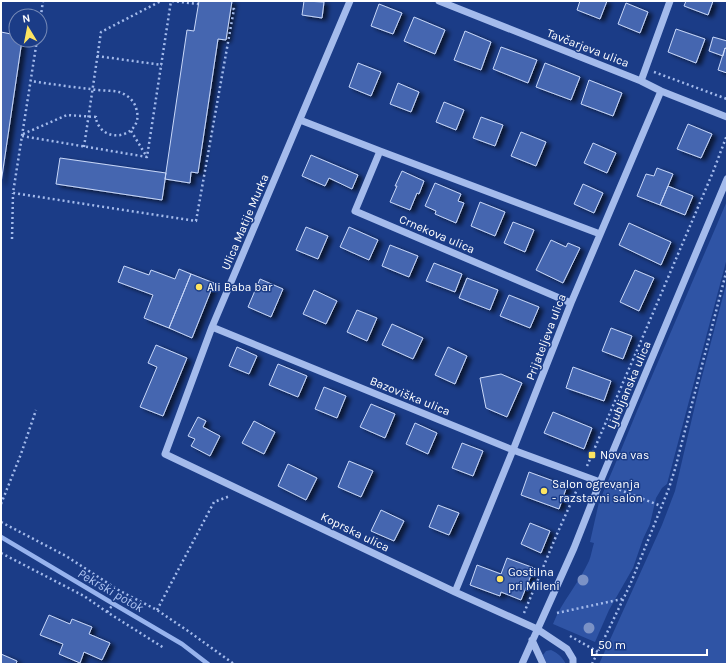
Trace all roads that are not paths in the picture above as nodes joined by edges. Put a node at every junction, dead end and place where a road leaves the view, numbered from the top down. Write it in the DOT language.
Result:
graph roads {
  1 [pos="350,1"];
  2 [pos="439,1"];
  3 [pos="670,1"];
  4 [pos="641,80"];
  5 [pos="661,91"];
  6 [pos="727,118"];
  7 [pos="300,120"];
  8 [pos="380,151"];
  9 [pos="727,179"];
  10 [pos="600,234"];
  11 [pos="571,303"];
  12 [pos="212,328"];
  13 [pos="513,450"];
  14 [pos="165,454"];
  15 [pos="600,482"];
  16 [pos="455,592"];
  17 [pos="537,629"];
  18 [pos="532,640"];
  19 [pos="522,664"];
  20 [pos="543,664"];
  21 [pos="573,664"];
  1 -- 7 [label="street, Ulica Matije Murka"];
  2 -- 4 [label="street, Tavčarjeva ulica"];
  3 -- 4 [label="street"];
  4 -- 5 [label="street, Tavčarjeva ulica"];
  5 -- 6 [label="street, Tavčarjeva ulica"];
  5 -- 10 [label="street, Prijateljeva ulica"];
  7 -- 8 [label="street"];
  7 -- 12 [label="street, Ulica Matije Murka"];
  8 -- 10 [label="street"];
  8 -- 11 [label="street, Crnekova ulica"];
  9 -- 15 [label="street, Ljubljanska ulica"];
  10 -- 11 [label="street, Prijateljeva ulica"];
  11 -- 13 [label="street, Prijateljeva ulica"];
  12 -- 13 [label="street, Bazoviška ulica"];
  12 -- 14 [label="street, Ulica Matije Murka"];
  13 -- 15 [label="street, Bazoviška ulica"];
  13 -- 16 [label="street, Prijateljeva ulica"];
  14 -- 16 [label="street, Koprska ulica"];
  15 -- 17 [label="street, Ljubljanska ulica"];
  16 -- 17 [label="street, Koprska ulica"];
  17 -- 18 [label="street, Ljubljanska ulica"];
  17 -- 21 [label="street, Koprska ulica"];
  18 -- 19 [label="street, Ljubljanska ulica"];
  18 -- 20 [label="street"];
}
